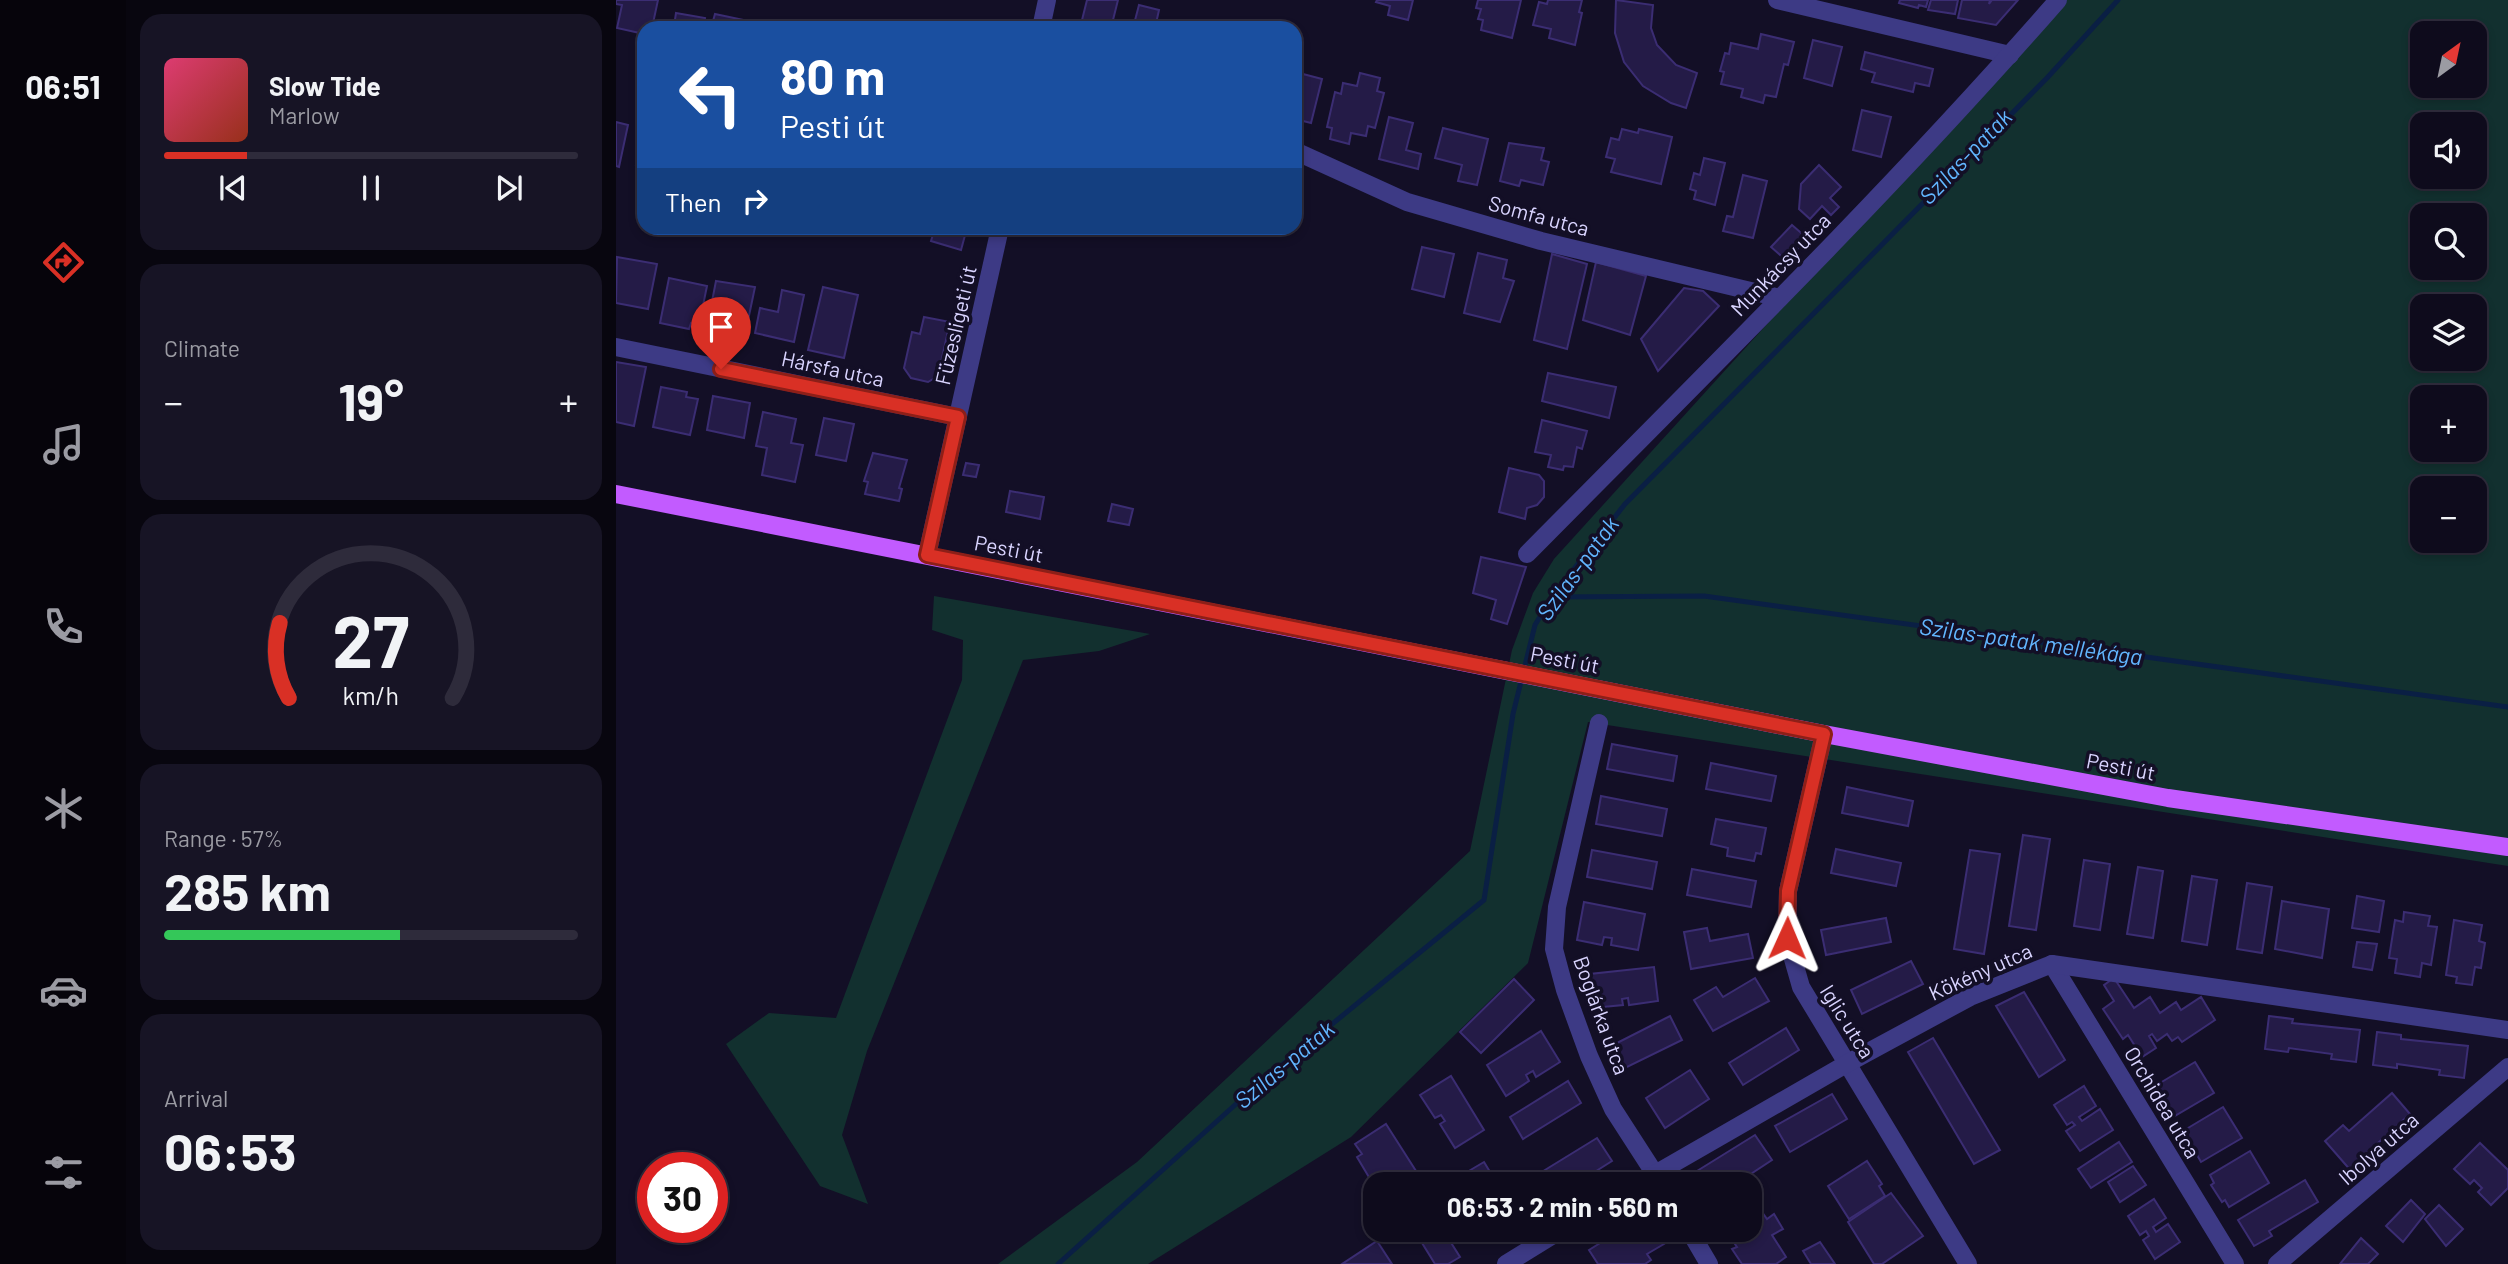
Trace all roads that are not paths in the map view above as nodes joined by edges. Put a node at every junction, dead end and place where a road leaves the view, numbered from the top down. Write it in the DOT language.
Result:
graph roads {
  1 [pos="1047,0"];
  2 [pos="1777,0"];
  3 [pos="2058,0"];
  4 [pos="1042,21"];
  5 [pos="2010,55"];
  6 [pos="1302,154"];
  7 [pos="998,235"];
  8 [pos="1780,298"];
  9 [pos="616,347"];
  10 [pos="958,417"];
  11 [pos="616,494"];
  12 [pos="1527,554"];
  13 [pos="927,555"];
  14 [pos="1599,723"];
  15 [pos="1824,734"];
  16 [pos="2508,847"];
  17 [pos="2052,964"];
  18 [pos="2508,1030"];
  19 [pos="1848,1063"];
  20 [pos="2508,1067"];
  21 [pos="1655,1172"];
  22 [pos="1670,1172"];
  23 [pos="1542,1242"];
  24 [pos="1696,1242"];
  25 [pos="1506,1264"];
  26 [pos="1709,1264"];
  27 [pos="1968,1264"];
  28 [pos="2235,1264"];
  29 [pos="2277,1264"];
  1 -- 4 [label="street"];
  2 -- 5 [label="street"];
  3 -- 5 [label="street, Munkácsy utca"];
  5 -- 8 [label="street, Munkácsy utca"];
  6 -- 8 [label="street, Somfa utca"];
  7 -- 10 [label="street, Füzesligeti út"];
  8 -- 12 [label="street, Munkácsy utca"];
  9 -- 10 [label="street, Hársfa utca"];
  10 -- 13 [label="street, Füzesligeti út"];
  11 -- 13 [label="main road, Pesti út"];
  13 -- 15 [label="main road, Pesti út"];
  14 -- 21 [label="street, Boglárka utca"];
  15 -- 16 [label="main road, Pesti út"];
  15 -- 19 [label="street, Iglic utca"];
  17 -- 18 [label="street, Kökény utca"];
  17 -- 19 [label="street, Kökény utca"];
  17 -- 28 [label="street, Orchidea utca"];
  19 -- 22 [label="street, Kökény utca"];
  19 -- 27 [label="street, Iglic utca"];
  20 -- 29 [label="street, Ibolya utca"];
  23 -- 25 [label="street"];
  24 -- 26 [label="street"];
}
